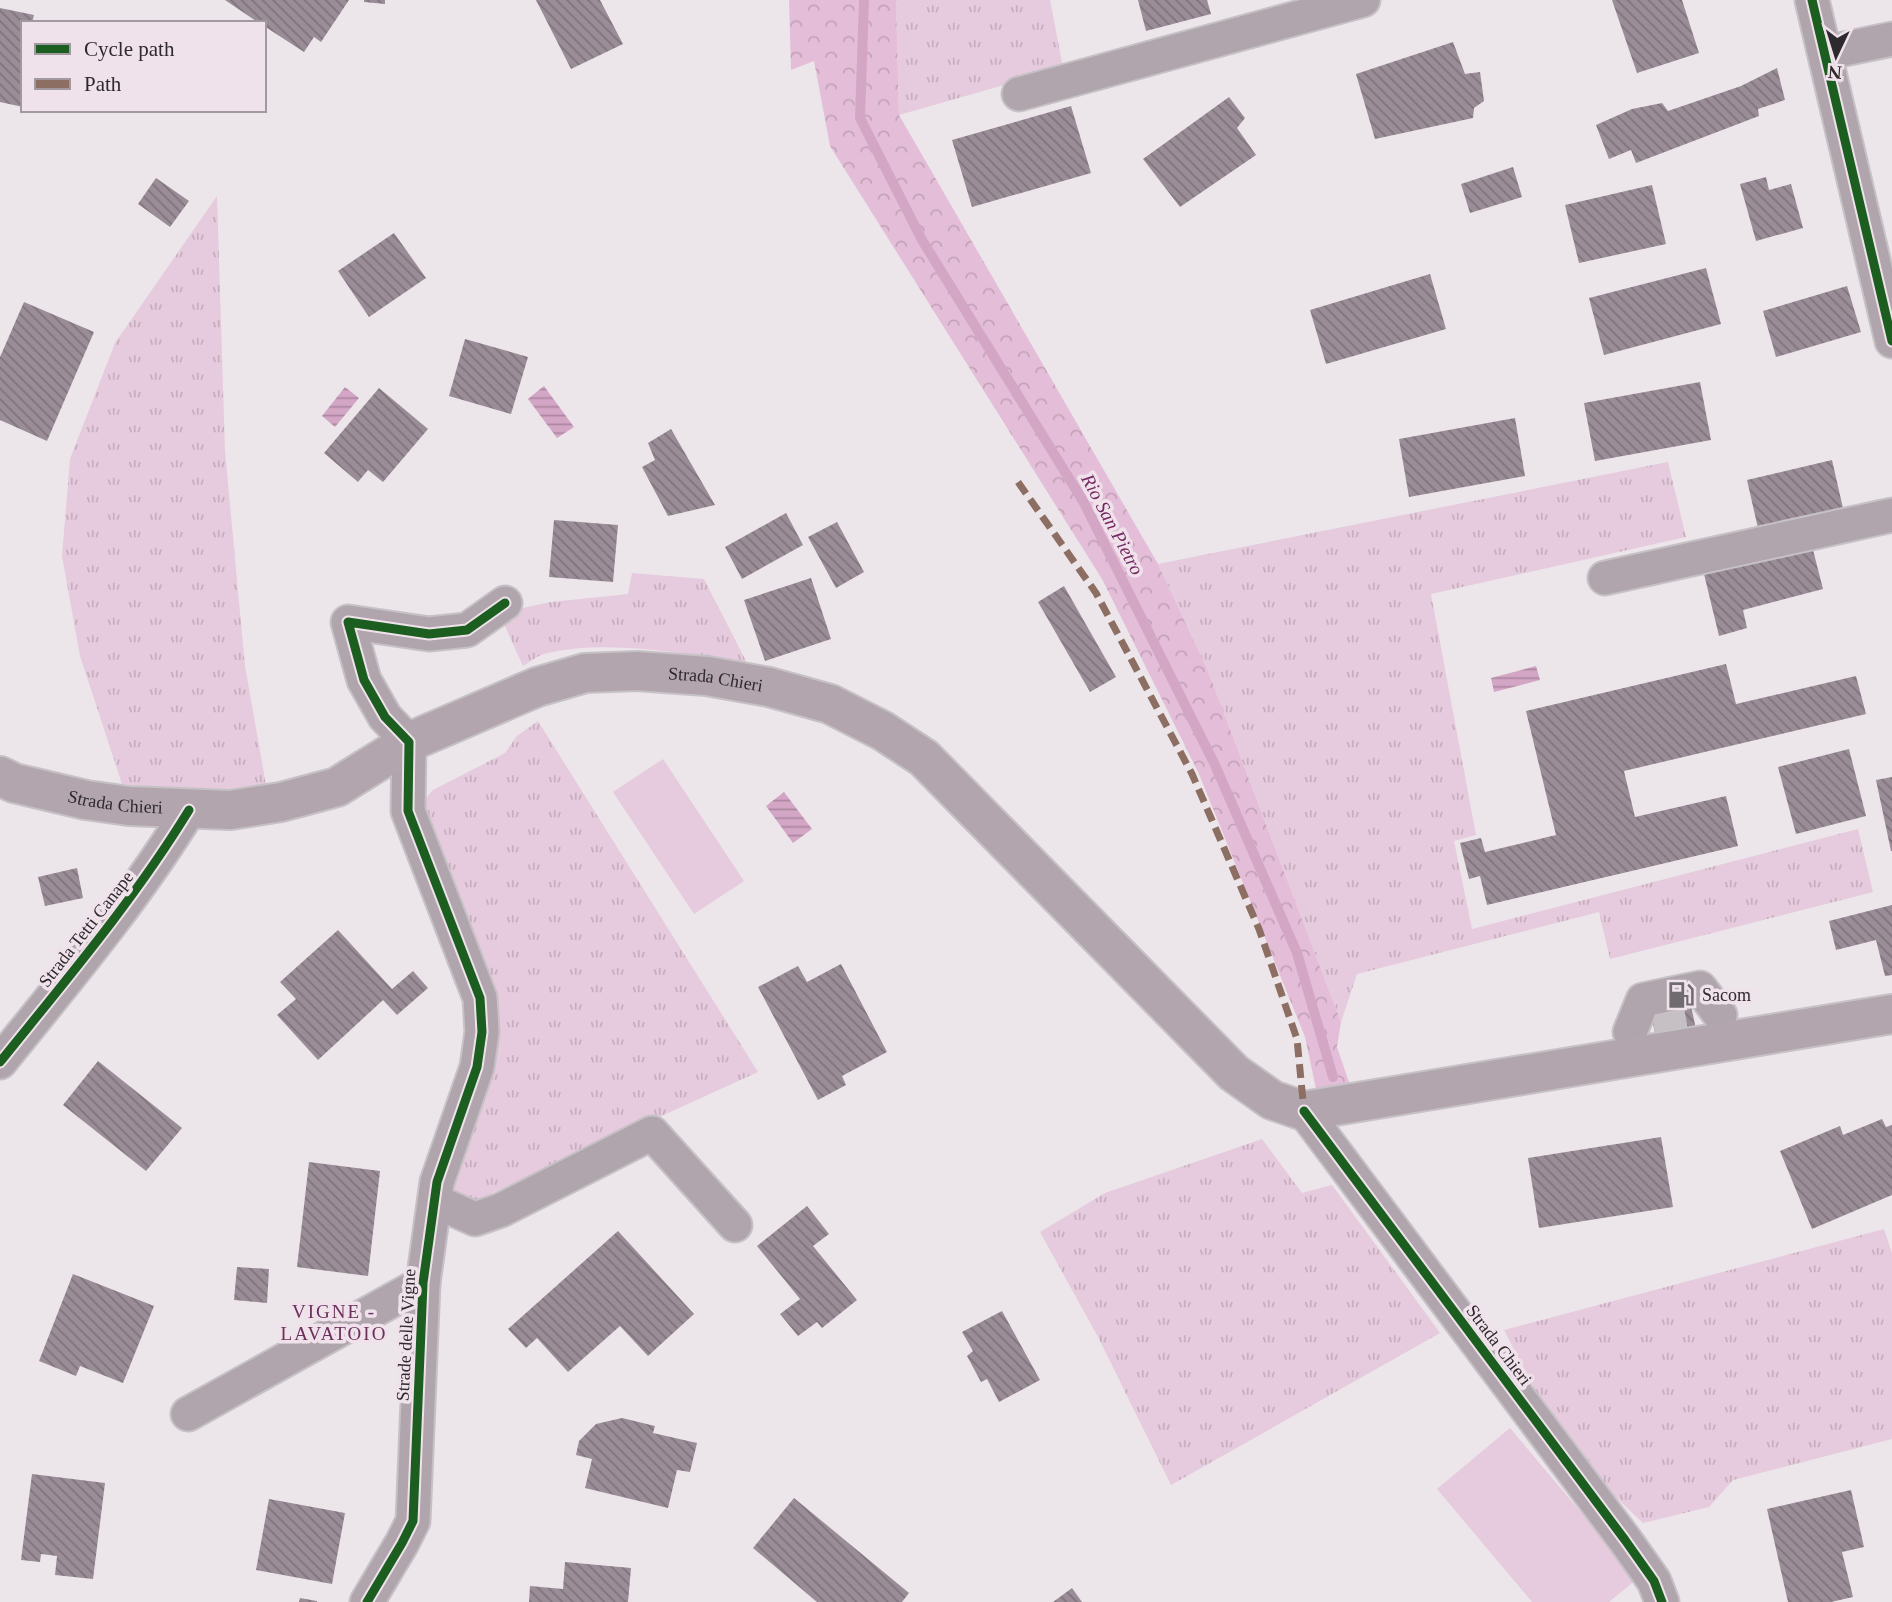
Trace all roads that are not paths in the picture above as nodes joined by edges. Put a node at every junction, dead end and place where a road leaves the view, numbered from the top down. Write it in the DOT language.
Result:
graph roads {
  1 [pos="1363,0"];
  2 [pos="1812,0"];
  3 [pos="1892,38"];
  4 [pos="1825,53"];
  5 [pos="1019,94"];
  6 [pos="1892,341"];
  7 [pos="1892,515"];
  8 [pos="1605,578"];
  9 [pos="505,603"];
  10 [pos="409,743"];
  11 [pos="0,776"];
  12 [pos="189,810"];
  13 [pos="1892,1014"];
  14 [pos="1718,1025"];
  15 [pos="1634,1040"];
  16 [pos="0,1062"];
  17 [pos="1304,1111"];
  18 [pos="435,1201"];
  19 [pos="735,1225"];
  20 [pos="423,1283"];
  21 [pos="188,1414"];
  22 [pos="367,1602"];
  23 [pos="1661,1602"];
  1 -- 5 [label="street"];
  2 -- 4 [label="street"];
  3 -- 4 [label="street"];
  4 -- 6 [label="street"];
  7 -- 8 [label="street"];
  9 -- 10 [label="street"];
  10 -- 12 [label="main road, Strada Chieri"];
  10 -- 17 [label="main road, Strada Chieri"];
  10 -- 18 [label="street, Strade delle Vigne"];
  11 -- 12 [label="main road, Strada Chieri"];
  12 -- 16 [label="street, Strada Tetti Canape"];
  13 -- 14 [label="main road, Strada Chieri"];
  14 -- 15 [label="main road, Strada Chieri"];
  14 -- 15 [label="street"];
  15 -- 17 [label="main road, Strada Chieri"];
  17 -- 23 [label="street, Strada Chieri"];
  18 -- 19 [label="street"];
  18 -- 20 [label="street, Strade delle Vigne"];
  20 -- 21 [label="street"];
  20 -- 22 [label="street, Strade delle Vigne"];
}
